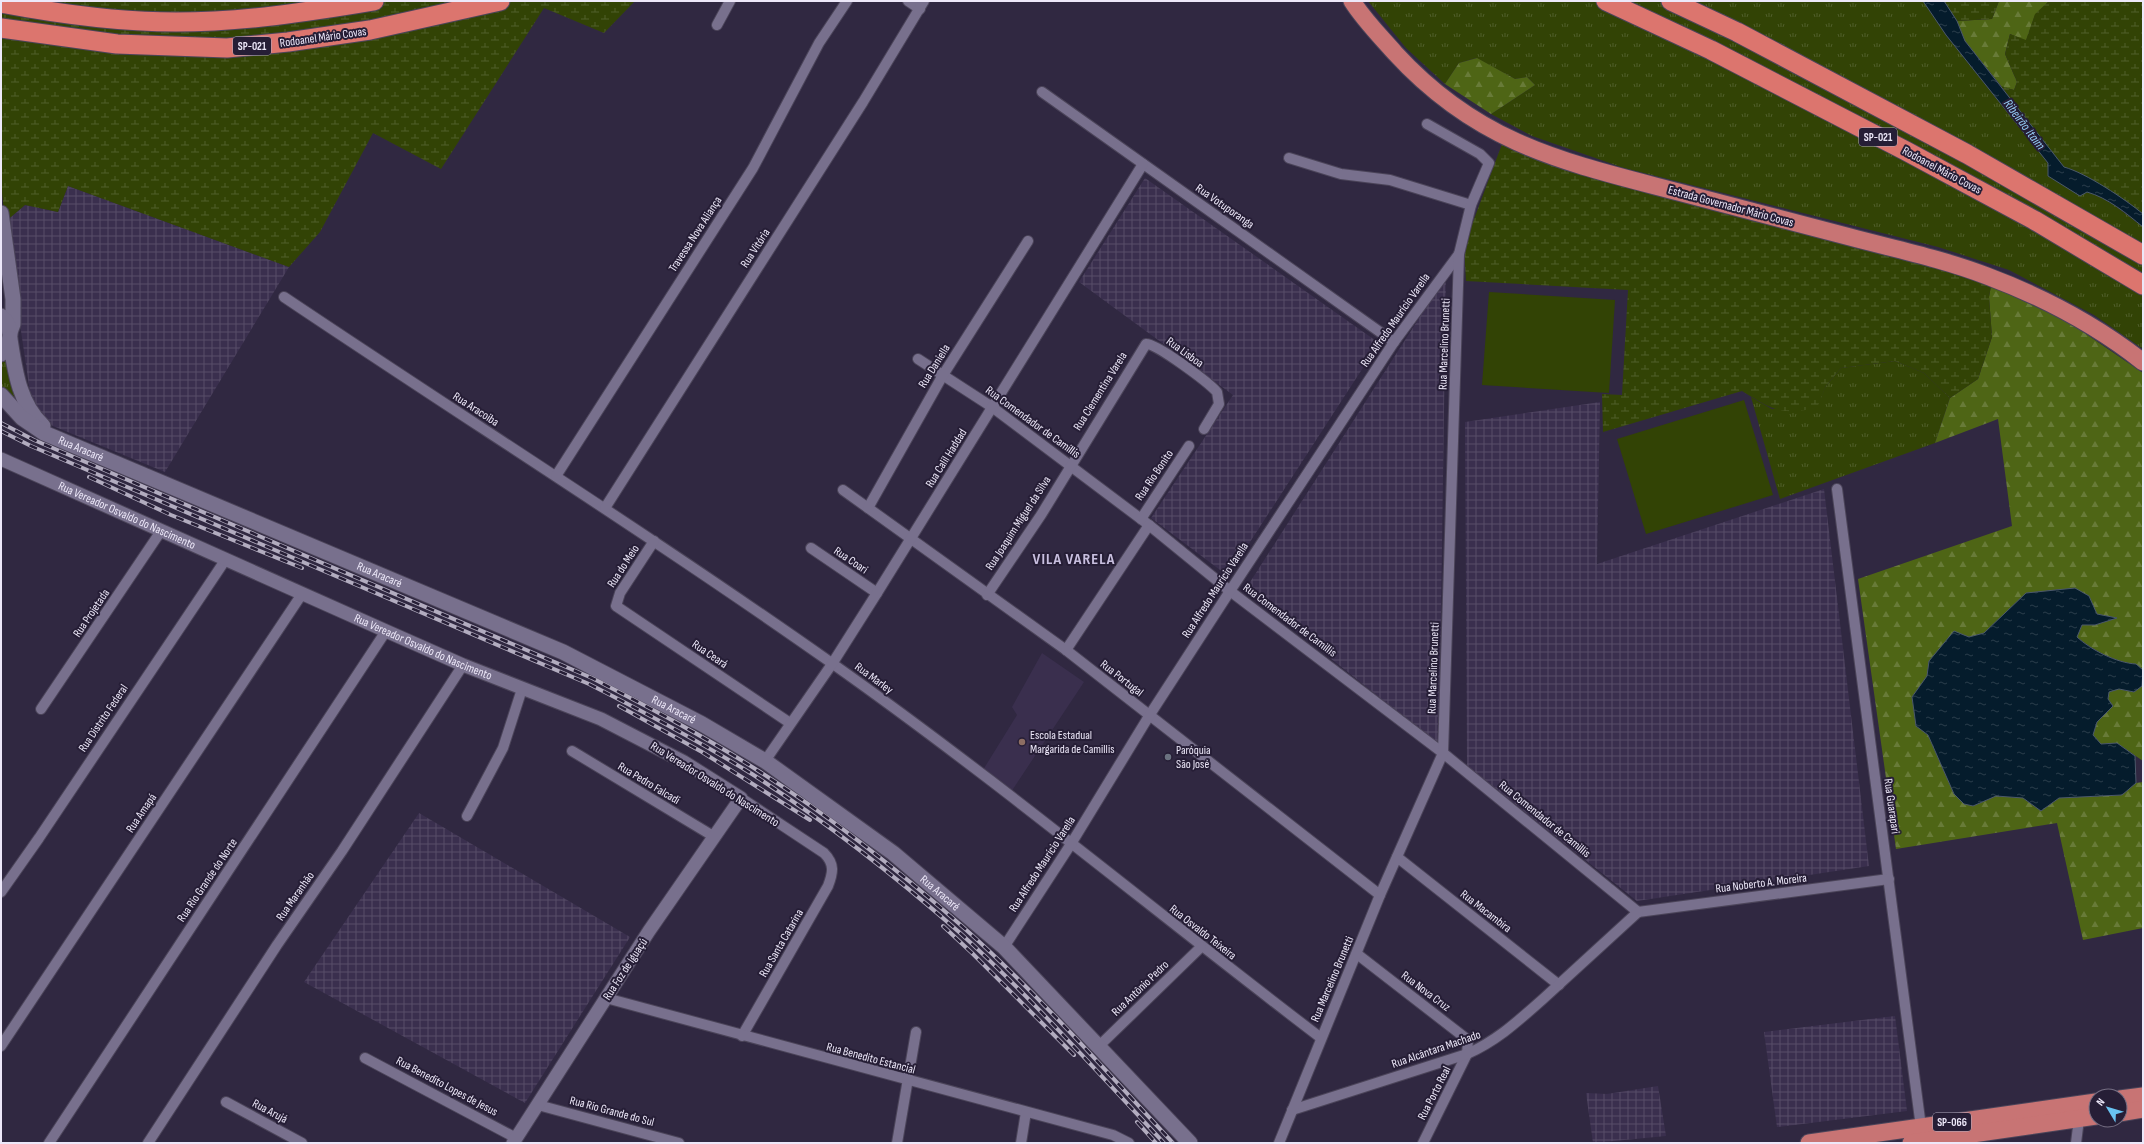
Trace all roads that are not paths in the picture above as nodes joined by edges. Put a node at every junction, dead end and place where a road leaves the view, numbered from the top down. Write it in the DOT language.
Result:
graph roads {
  1 [pos="374,1"];
  2 [pos="500,1"];
  3 [pos="730,1"];
  4 [pos="847,1"];
  5 [pos="908,1"];
  6 [pos="1352,1"];
  7 [pos="1606,1"];
  8 [pos="1671,1"];
  9 [pos="1,3"];
  10 [pos="922,5"];
  11 [pos="717,25"];
  12 [pos="1,28"];
  13 [pos="1042,92"];
  14 [pos="1427,124"];
  15 [pos="1289,158"];
  16 [pos="1143,164"];
  17 [pos="1471,205"];
  18 [pos="1,213"];
  19 [pos="1028,241"];
  20 [pos="1459,254"];
  21 [pos="2143,255"];
  22 [pos="8,269"];
  23 [pos="2143,285"];
  24 [pos="1,294"];
  25 [pos="284,297"];
  26 [pos="1,316"];
  27 [pos="10,336"];
  28 [pos="1394,342"];
  29 [pos="1140,351"];
  30 [pos="1,354"];
  31 [pos="918,359"];
  32 [pos="2143,362"];
  33 [pos="943,375"];
  34 [pos="1,395"];
  35 [pos="992,407"];
  36 [pos="1204,429"];
  37 [pos="54,436"];
  38 [pos="1189,446"];
  39 [pos="1,459"];
  40 [pos="1070,465"];
  41 [pos="556,476"];
  42 [pos="1837,489"];
  43 [pos="843,490"];
  44 [pos="604,508"];
  45 [pos="868,508"];
  46 [pos="1145,522"];
  47 [pos="161,531"];
  48 [pos="911,538"];
  49 [pos="654,541"];
  50 [pos="811,548"];
  51 [pos="226,559"];
  52 [pos="1230,590"];
  53 [pos="877,593"];
  54 [pos="302,594"];
  55 [pos="987,595"];
  56 [pos="616,606"];
  57 [pos="386,631"];
  58 [pos="1066,650"];
  59 [pos="832,664"];
  60 [pos="463,665"];
  61 [pos="522,689"];
  62 [pos="41,708"];
  63 [pos="1149,716"];
  64 [pos="790,723"];
  65 [pos="572,751"];
  66 [pos="1443,753"];
  67 [pos="765,761"];
  68 [pos="741,798"];
  69 [pos="467,816"];
  70 [pos="713,836"];
  71 [pos="1071,844"];
  72 [pos="1397,857"];
  73 [pos="831,860"];
  74 [pos="1889,879"];
  75 [pos="1,892"];
  76 [pos="1380,895"];
  77 [pos="1638,912"];
  78 [pos="1004,947"];
  79 [pos="1201,947"];
  80 [pos="1357,954"];
  81 [pos="1559,985"];
  82 [pos="606,998"];
  83 [pos="916,1032"];
  84 [pos="742,1036"];
  85 [pos="1321,1038"];
  86 [pos="1,1046"];
  87 [pos="1098,1047"];
  88 [pos="1467,1054"];
  89 [pos="365,1058"];
  90 [pos="907,1081"];
  91 [pos="2143,1096"];
  92 [pos="2128,1098"];
  93 [pos="226,1102"];
  94 [pos="2088,1104"];
  95 [pos="538,1105"];
  96 [pos="2143,1109"];
  97 [pos="1292,1110"];
  98 [pos="1026,1112"];
  99 [pos="2128,1112"];
  100 [pos="2088,1117"];
  101 [pos="2078,1119"];
  102 [pos="1915,1139"];
  103 [pos="515,1140"];
  104 [pos="1956,1140"];
  105 [pos="49,1143"];
  106 [pos="148,1143"];
  107 [pos="302,1143"];
  108 [pos="679,1143"];
  109 [pos="897,1143"];
  110 [pos="1021,1143"];
  111 [pos="1129,1143"];
  112 [pos="1190,1143"];
  113 [pos="1279,1143"];
  114 [pos="1423,1143"];
  115 [pos="1809,1143"];
  116 [pos="2076,1143"];
  1 -- 9 [label="highway, SP-021"];
  2 -- 12 [label="highway, Rodoanel Mário Covas / SP-021"];
  3 -- 11 [label="street"];
  4 -- 41 [label="street, Travessa Nova Aliança"];
  5 -- 10 [label="street"];
  6 -- 32 [label="highway, Estrada Governador Mário Covas"];
  7 -- 23 [label="highway, Rodoanel Mário Covas / SP-021"];
  8 -- 21 [label="highway, SP-021"];
  10 -- 44 [label="street, Rua Vitória"];
  13 -- 16 [label="street, Rua Votuporanga"];
  14 -- 17 [label="street, Rua Marcelino Brunetti"];
  15 -- 17 [label="street"];
  16 -- 28 [label="street, Rua Votuporanga"];
  16 -- 35 [label="street, Rua Calil Haddad"];
  17 -- 20 [label="street, Rua Marcelino Brunetti"];
  18 -- 22 [label="main road"];
  19 -- 33 [label="street, Rua Daniella"];
  20 -- 28 [label="street, Rua Alfredo Maurício Varella"];
  20 -- 66 [label="street, Rua Marcelino Brunetti"];
  22 -- 24 [label="main road"];
  22 -- 27 [label="main road"];
  25 -- 41 [label="street, Rua Aracoiba"];
  26 -- 27 [label="main road"];
  27 -- 30 [label="main road"];
  27 -- 37 [label="main road, Rua Aracaré"];
  28 -- 52 [label="street, Rua Alfredo Maurício Varella"];
  29 -- 36 [label="street, Rua Lisboa"];
  29 -- 40 [label="street, Rua Clementina Varela"];
  31 -- 33 [label="street, Rua Comendador de Camillis"];
  33 -- 35 [label="street, Rua Comendador de Camillis"];
  33 -- 45 [label="street, Rua Daniella"];
  34 -- 37 [label="main road, Rua Aracaré"];
  35 -- 40 [label="street, Rua Comendador de Camillis"];
  35 -- 48 [label="street, Rua Calil Haddad"];
  37 -- 67 [label="main road, Rua Aracaré"];
  38 -- 46 [label="street, Rua Rio Bonito"];
  39 -- 47 [label="street, Rua Vereador Osvaldo do Nascimento"];
  40 -- 46 [label="street, Rua Comendador de Camillis"];
  40 -- 55 [label="street, Rua Joaquim Miguel da Silva"];
  41 -- 44 [label="street, Rua Aracoiba"];
  42 -- 74 [label="street, Rua Guarapari"];
  43 -- 45 [label="street, Rua Portugal"];
  44 -- 49 [label="street, Rua Aracoiba"];
  45 -- 48 [label="street, Rua Portugal"];
  46 -- 52 [label="street, Rua Comendador de Camillis"];
  46 -- 58 [label="street, Rua Rio Bonito"];
  47 -- 51 [label="street, Rua Vereador Osvaldo do Nascimento"];
  47 -- 62 [label="street, Rua Projetada"];
  48 -- 53 [label="street, Rua Calil Haddad"];
  48 -- 55 [label="street, Rua Portugal"];
  49 -- 56 [label="street, Rua do Meio"];
  49 -- 59 [label="street, Rua Marley"];
  50 -- 53 [label="street, Rua Coari"];
  51 -- 54 [label="street, Rua Vereador Osvaldo do Nascimento"];
  51 -- 75 [label="street, Rua Distrito Federal"];
  52 -- 63 [label="street, Rua Alfredo Maurício Varella"];
  52 -- 66 [label="street, Rua Comendador de Camillis"];
  53 -- 59 [label="street, Rua Calil Haddad"];
  54 -- 57 [label="street, Rua Vereador Osvaldo do Nascimento"];
  54 -- 86 [label="street, Rua Amapá"];
  55 -- 58 [label="street, Rua Portugal"];
  56 -- 64 [label="street, Rua Ceará"];
  57 -- 60 [label="street, Rua Vereador Osvaldo do Nascimento"];
  57 -- 105 [label="street, Rua Rio Grande do Norte"];
  58 -- 63 [label="street, Rua Portugal"];
  59 -- 64 [label="street, Rua Calil Haddad"];
  59 -- 71 [label="street, Rua Marley"];
  60 -- 61 [label="street, Rua Vereador Osvaldo do Nascimento"];
  60 -- 106 [label="street, Rua Maranhão"];
  61 -- 68 [label="street, Rua Vereador Osvaldo do Nascimento"];
  61 -- 69 [label="street"];
  63 -- 71 [label="street, Rua Alfredo Maurício Varella"];
  63 -- 76 [label="street, Rua Portugal"];
  64 -- 67 [label="street, Rua Calil Haddad"];
  65 -- 70 [label="street, Rua Pedro Falcadi"];
  66 -- 72 [label="street, Rua Marcelino Brunetti"];
  66 -- 77 [label="street, Rua Comendador de Camillis"];
  67 -- 78 [label="main road, Rua Aracaré"];
  68 -- 70 [label="street, Rua Foz de Iguaçú"];
  68 -- 73 [label="street, Rua Vereador Osvaldo do Nascimento"];
  70 -- 82 [label="street, Rua Foz de Iguaçú"];
  71 -- 78 [label="street, Rua Alfredo Maurício Varella"];
  71 -- 79 [label="street, Rua Osvaldo Teixeira"];
  72 -- 76 [label="street, Rua Marcelino Brunetti"];
  72 -- 81 [label="street, Rua Macambira"];
  73 -- 84 [label="street, Rua Santa Catarina"];
  74 -- 77 [label="street, Rua Noberto A. Moreira"];
  74 -- 102 [label="street, Rua Guarapari"];
  76 -- 80 [label="street, Rua Marcelino Brunetti"];
  77 -- 81 [label="street, Rua Alcântara Machado"];
  78 -- 87 [label="main road, Rua Aracaré"];
  79 -- 85 [label="street, Rua Osvaldo Teixeira"];
  79 -- 87 [label="street, Rua Antônio Pedro"];
  80 -- 85 [label="street, Rua Marcelino Brunetti"];
  80 -- 88 [label="street, Rua Nova Cruz"];
  81 -- 88 [label="street, Rua Alcântara Machado"];
  82 -- 84 [label="street, Rua Benedito Estancial"];
  82 -- 95 [label="street, Rua Foz de Iguaçú"];
  83 -- 90 [label="street"];
  84 -- 90 [label="street, Rua Benedito Estancial"];
  85 -- 97 [label="street, Rua Marcelino Brunetti"];
  87 -- 112 [label="main road, Rua Aracaré"];
  88 -- 97 [label="street, Rua Alcântara Machado"];
  88 -- 114 [label="street, Rua Porto Real"];
  89 -- 103 [label="street, Rua Benedito Lopes de Jesus"];
  90 -- 98 [label="street, Rua Benedito Estancial"];
  90 -- 109 [label="street"];
  91 -- 92 [label="highway"];
  93 -- 107 [label="street, Rua Arujá"];
  94 -- 102 [label="highway, SP-066"];
  95 -- 103 [label="street, Rua Foz de Iguaçú"];
  95 -- 108 [label="street, Rua Rio Grande do Sul"];
  96 -- 99 [label="highway"];
  97 -- 113 [label="street, Rua Marcelino Brunetti"];
  98 -- 110 [label="street"];
  98 -- 111 [label="street, Rua Benedito Estancial"];
  100 -- 101 [label="highway, SP-066"];
  101 -- 104 [label="highway, SP-066"];
  101 -- 116 [label="street"];
  102 -- 104 [label="highway, SP-066"];
  102 -- 115 [label="highway, SP-066"];
}
